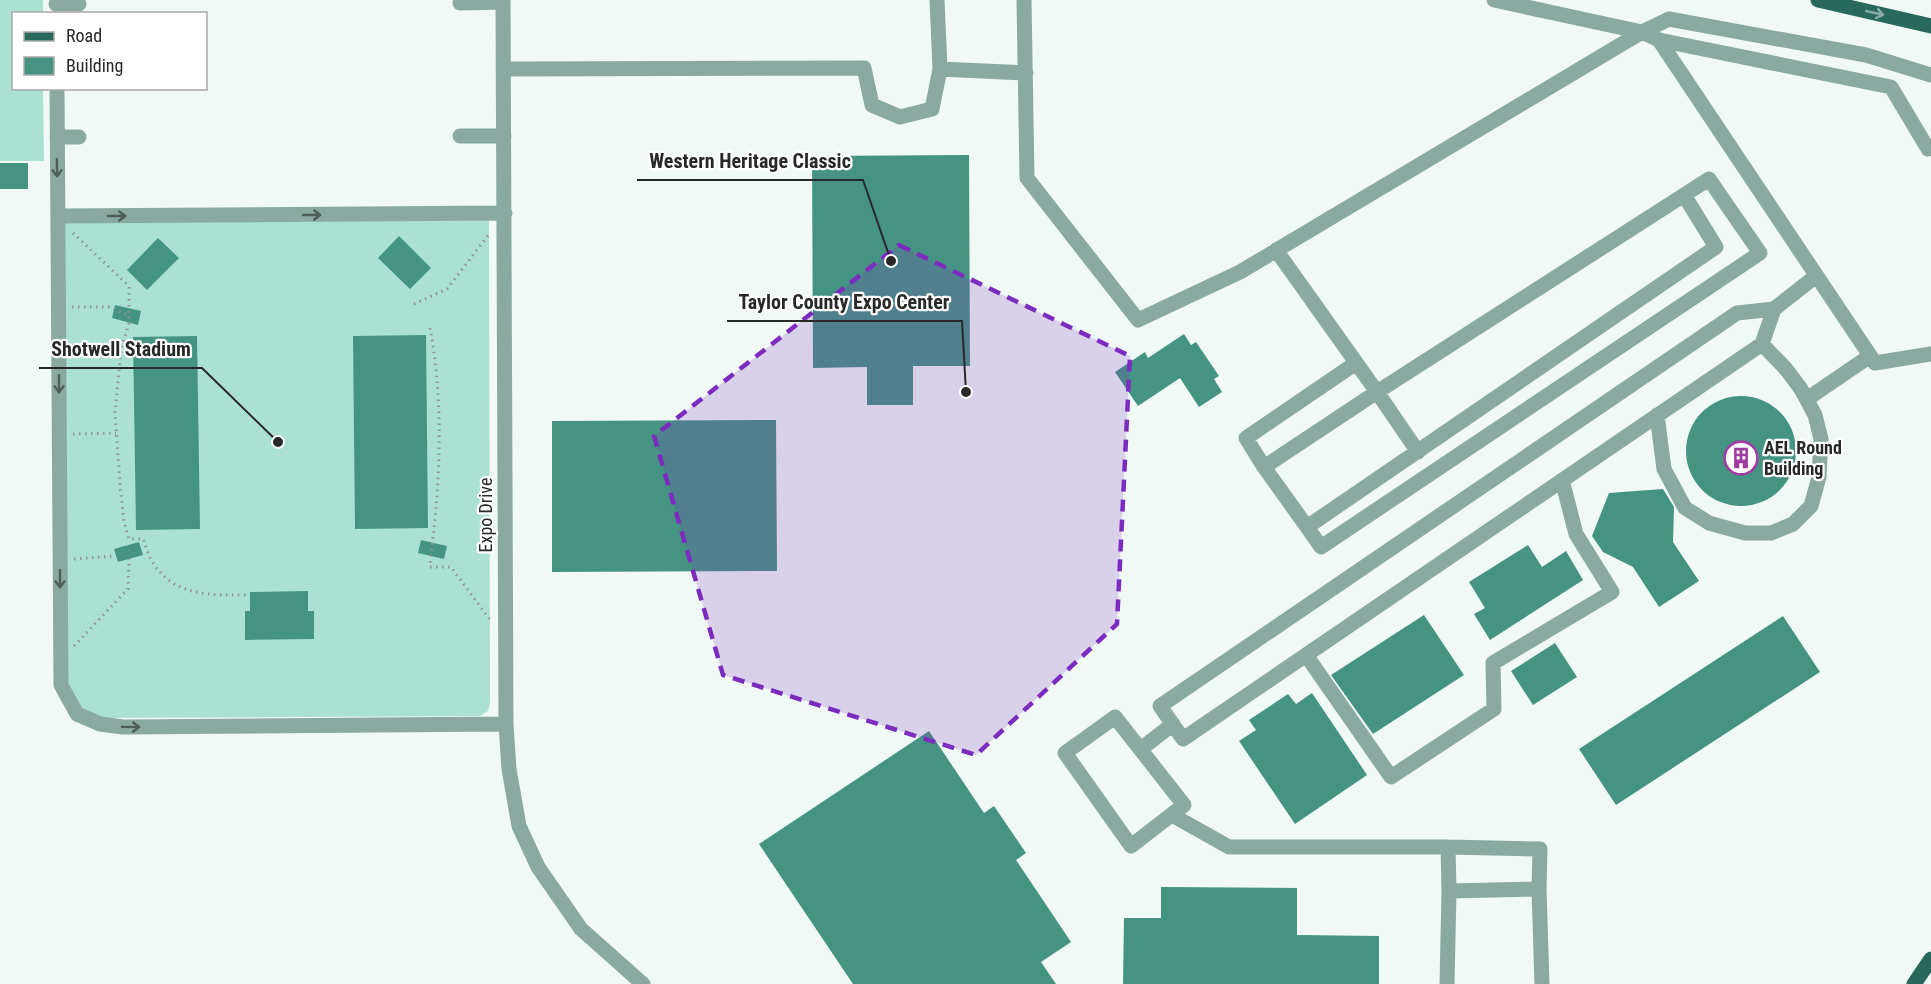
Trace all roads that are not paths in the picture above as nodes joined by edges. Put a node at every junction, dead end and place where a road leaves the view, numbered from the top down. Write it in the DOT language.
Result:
graph roads {
  1 [pos="937,0"];
  2 [pos="1024,0"];
  3 [pos="1494,0"];
  4 [pos="1818,0"];
  5 [pos="503,1"];
  6 [pos="460,3"];
  7 [pos="79,4"];
  8 [pos="56,6"];
  9 [pos="1931,26"];
  10 [pos="1642,32"];
  11 [pos="1659,40"];
  12 [pos="504,69"];
  13 [pos="940,69"];
  14 [pos="1026,73"];
  15 [pos="1931,75"];
  16 [pos="57,90"];
  17 [pos="460,136"];
  18 [pos="504,136"];
  19 [pos="57,137"];
  20 [pos="79,137"];
  21 [pos="1931,148"];
  22 [pos="1684,195"];
  23 [pos="505,213"];
  24 [pos="58,218"];
  25 [pos="1276,250"];
  26 [pos="1816,276"];
  27 [pos="1774,309"];
  28 [pos="1762,344"];
  29 [pos="1931,354"];
  30 [pos="1870,356"];
  31 [pos="1356,363"];
  32 [pos="1377,392"];
  33 [pos="1806,399"];
  34 [pos="1657,415"];
  35 [pos="1418,452"];
  36 [pos="1264,467"];
  37 [pos="1562,480"];
  38 [pos="1307,527"];
  39 [pos="1306,655"];
  40 [pos="506,723"];
  41 [pos="1173,724"];
  42 [pos="1141,749"];
  43 [pos="1172,815"];
  44 [pos="1448,847"];
  45 [pos="1539,889"];
  46 [pos="1449,891"];
  47 [pos="1931,959"];
  48 [pos="643,984"];
  49 [pos="1447,984"];
  50 [pos="1542,984"];
  51 [pos="1914,984"];
  1 -- 13 [label="street"];
  2 -- 14 [label="street"];
  3 -- 10 [label="street"];
  4 -- 9 [label="main road, one-way"];
  5 -- 6 [label="street"];
  5 -- 12 [label="street, Expo Drive"];
  7 -- 8 [label="street"];
  10 -- 11 [label="street"];
  10 -- 15 [label="street"];
  10 -- 25 [label="street"];
  11 -- 21 [label="street"];
  11 -- 26 [label="street"];
  12 -- 13 [label="street"];
  12 -- 18 [label="street, Expo Drive"];
  13 -- 14 [label="street"];
  14 -- 25 [label="street"];
  16 -- 19 [label="street"];
  17 -- 18 [label="street"];
  18 -- 23 [label="street, Expo Drive"];
  19 -- 20 [label="street"];
  19 -- 24 [label="street, one-way"];
  22 -- 32 [label="street"];
  22 -- 35 [label="street"];
  22 -- 38 [label="street"];
  24 -- 23 [label="street, one-way"];
  23 -- 40 [label="street, Expo Drive"];
  24 -- 40 [label="street, one-way"];
  25 -- 31 [label="street"];
  26 -- 27 [label="street"];
  26 -- 30 [label="street"];
  27 -- 28 [label="street"];
  27 -- 41 [label="street"];
  28 -- 33 [label="street"];
  28 -- 34 [label="street"];
  29 -- 30 [label="street"];
  30 -- 33 [label="street"];
  31 -- 32 [label="street"];
  31 -- 36 [label="street"];
  32 -- 35 [label="street"];
  32 -- 36 [label="street"];
  33 -- 34 [label="street"];
  34 -- 37 [label="street"];
  35 -- 38 [label="street"];
  36 -- 38 [label="street"];
  37 -- 39 [label="street"];
  37 -- 39 [label="street"];
  39 -- 41 [label="street"];
  40 -- 48 [label="street, Expo Drive"];
  41 -- 42 [label="street"];
  42 -- 43 [label="street"];
  42 -- 43 [label="street"];
  43 -- 44 [label="street"];
  44 -- 45 [label="street"];
  44 -- 46 [label="street"];
  45 -- 46 [label="street"];
  45 -- 50 [label="street"];
  46 -- 49 [label="street"];
  47 -- 51 [label="main road"];
}
